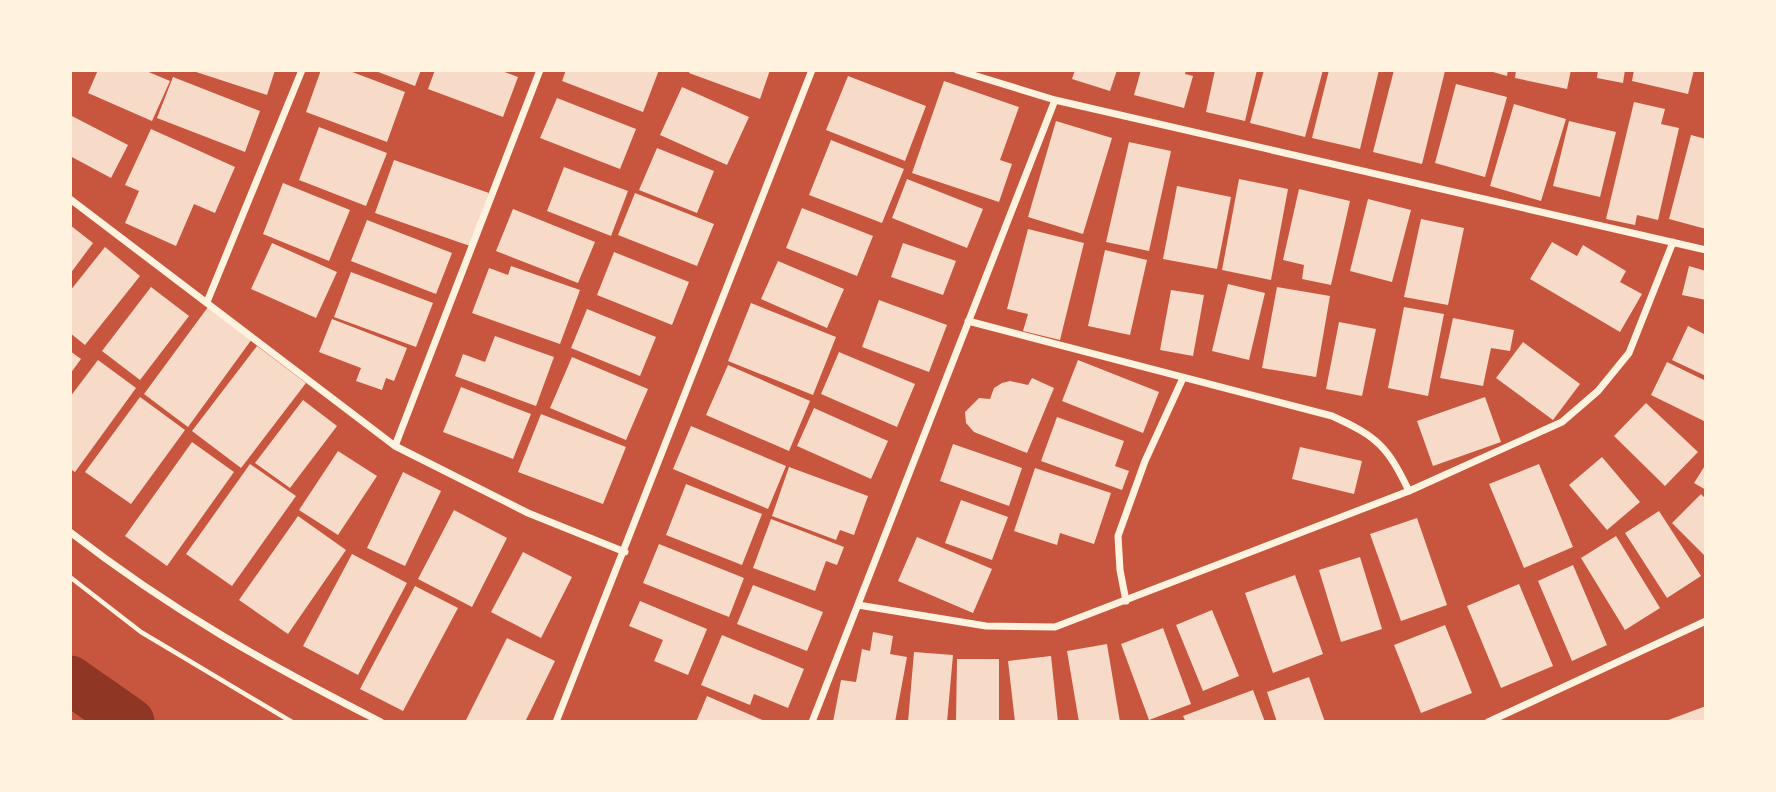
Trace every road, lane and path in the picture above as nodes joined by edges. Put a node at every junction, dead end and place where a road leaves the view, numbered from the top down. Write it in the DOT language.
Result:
graph roads {
  1 [pos="302,70"];
  2 [pos="540,70"];
  3 [pos="813,70"];
  4 [pos="957,70"];
  5 [pos="1055,100"];
  6 [pos="70,199"];
  7 [pos="1673,242"];
  8 [pos="1706,250"];
  9 [pos="207,302"];
  10 [pos="968,321"];
  11 [pos="1183,378"];
  12 [pos="394,446"];
  13 [pos="1409,491"];
  14 [pos="70,532"];
  15 [pos="625,552"];
  16 [pos="70,577"];
  17 [pos="1126,601"];
  18 [pos="858,605"];
  19 [pos="1706,621"];
  20 [pos="292,722"];
  21 [pos="381,722"];
  22 [pos="555,722"];
  23 [pos="812,722"];
  24 [pos="1488,722"];
  1 -- 9 [label="street"];
  2 -- 12 [label="street"];
  3 -- 15 [label="street"];
  4 -- 5 [label="street"];
  5 -- 7 [label="street"];
  5 -- 10 [label="street"];
  6 -- 9 [label="street"];
  7 -- 8 [label="street"];
  7 -- 13 [label="street"];
  9 -- 12 [label="street"];
  10 -- 11 [label="street"];
  10 -- 18 [label="street"];
  11 -- 13 [label="street"];
  11 -- 17 [label="street"];
  12 -- 15 [label="street"];
  13 -- 17 [label="street"];
  14 -- 21 [label="street"];
  15 -- 22 [label="street"];
  16 -- 20 [label="path"];
  17 -- 18 [label="street"];
  18 -- 23 [label="street"];
  19 -- 24 [label="street"];
}
